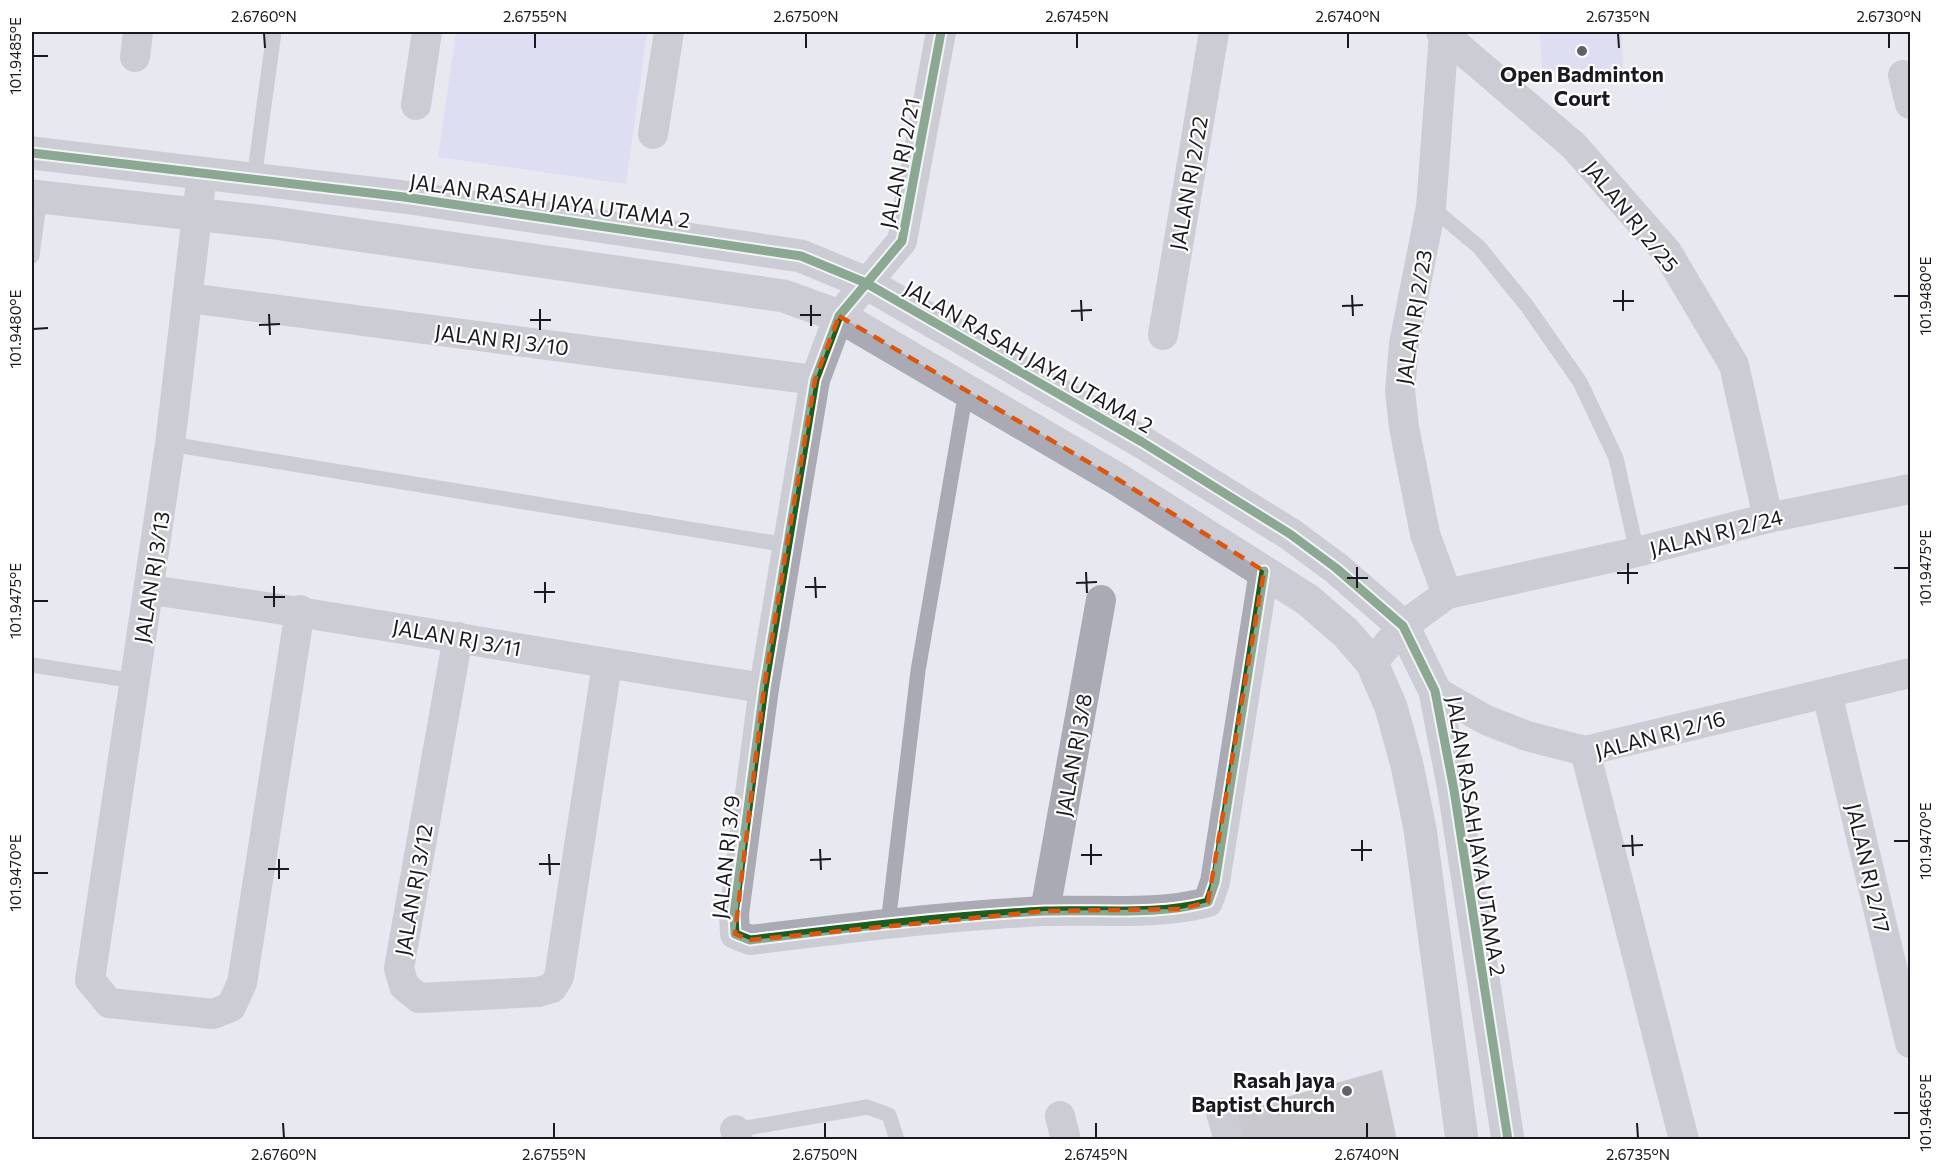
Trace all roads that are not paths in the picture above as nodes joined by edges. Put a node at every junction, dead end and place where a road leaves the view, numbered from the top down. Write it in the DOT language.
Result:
graph roads {
  1 [pos="274,32"];
  2 [pos="427,32"];
  3 [pos="669,32"];
  4 [pos="941,32"];
  5 [pos="1214,32"];
  6 [pos="1442,33"];
  7 [pos="1903,75"];
  8 [pos="1911,104"];
  9 [pos="416,105"];
  10 [pos="653,134"];
  11 [pos="32,153"];
  12 [pos="202,173"];
  13 [pos="254,179"];
  14 [pos="36,196"];
  15 [pos="1431,207"];
  16 [pos="199,215"];
  17 [pos="32,256"];
  18 [pos="866,283"];
  19 [pos="189,298"];
  20 [pos="838,316"];
  21 [pos="1163,334"];
  22 [pos="815,380"];
  23 [pos="966,391"];
  24 [pos="170,444"];
  25 [pos="1911,489"];
  26 [pos="1768,518"];
  27 [pos="787,545"];
  28 [pos="1637,552"];
  29 [pos="1264,571"];
  30 [pos="150,590"];
  31 [pos="1447,594"];
  32 [pos="1101,600"];
  33 [pos="300,610"];
  34 [pos="1403,626"];
  35 [pos="458,637"];
  36 [pos="1372,663"];
  37 [pos="32,664"];
  38 [pos="607,664"];
  39 [pos="1911,673"];
  40 [pos="135,681"];
  41 [pos="764,688"];
  42 [pos="1436,691"];
  43 [pos="1827,693"];
  44 [pos="1585,751"];
  45 [pos="1045,911"];
  46 [pos="888,924"];
  47 [pos="1911,1043"];
  48 [pos="737,1135"];
  49 [pos="897,1140"];
  50 [pos="1462,1140"];
  51 [pos="1508,1140"];
  52 [pos="1684,1140"];
  1 -- 13 [label="lane"];
  2 -- 9 [label="street"];
  3 -- 10 [label="street"];
  4 -- 18 [label="street, JALAN RJ 2/21"];
  5 -- 21 [label="street, JALAN RJ 2/22"];
  6 -- 15 [label="street, JALAN RJ 2/23"];
  6 -- 26 [label="street, JALAN RJ 2/25"];
  7 -- 8 [label="street"];
  11 -- 12 [label="street, JALAN RASAH JAYA UTAMA 2"];
  12 -- 13 [label="street, JALAN RASAH JAYA UTAMA 2"];
  12 -- 16 [label="street, JALAN RJ 3/13"];
  13 -- 18 [label="street, JALAN RASAH JAYA UTAMA 2"];
  14 -- 16 [label="street"];
  14 -- 17 [label="lane"];
  15 -- 28 [label="lane"];
  15 -- 31 [label="street, JALAN RJ 2/23"];
  16 -- 19 [label="street, JALAN RJ 3/13"];
  16 -- 20 [label="street"];
  18 -- 20 [label="street, JALAN RJ 2/21"];
  18 -- 34 [label="street, JALAN RASAH JAYA UTAMA 2"];
  19 -- 22 [label="street, JALAN RJ 3/10"];
  19 -- 24 [label="street, JALAN RJ 3/13"];
  20 -- 22 [label="street, JALAN RJ 3/9"];
  20 -- 23 [label="street"];
  22 -- 27 [label="street, JALAN RJ 3/9"];
  23 -- 29 [label="street"];
  23 -- 46 [label="lane"];
  24 -- 27 [label="lane"];
  24 -- 30 [label="street, JALAN RJ 3/13"];
  25 -- 26 [label="street, JALAN RJ 2/24"];
  26 -- 28 [label="street, JALAN RJ 2/24"];
  27 -- 41 [label="street, JALAN RJ 3/9"];
  28 -- 31 [label="street, JALAN RJ 2/24"];
  29 -- 36 [label="street"];
  29 -- 45 [label="street, JALAN RJ 3/9"];
  30 -- 33 [label="street, JALAN RJ 3/11"];
  30 -- 40 [label="street, JALAN RJ 3/13"];
  31 -- 34 [label="street, JALAN RJ 2/24"];
  32 -- 45 [label="street, JALAN RJ 3/8"];
  33 -- 35 [label="street, JALAN RJ 3/11"];
  33 -- 40 [label="street, JALAN RJ 3/13"];
  34 -- 36 [label="street, JALAN RJ 2/24"];
  34 -- 42 [label="street, JALAN RASAH JAYA UTAMA 2"];
  35 -- 38 [label="street, JALAN RJ 3/11"];
  35 -- 38 [label="street, JALAN RJ 3/12"];
  36 -- 50 [label="street"];
  37 -- 40 [label="lane"];
  38 -- 41 [label="street, JALAN RJ 3/11"];
  39 -- 43 [label="street, JALAN RJ 2/16"];
  41 -- 46 [label="street, JALAN RJ 3/9"];
  42 -- 44 [label="street"];
  42 -- 51 [label="street, JALAN RASAH JAYA UTAMA 2"];
  43 -- 44 [label="street, JALAN RJ 2/16"];
  43 -- 47 [label="street, JALAN RJ 2/17"];
  44 -- 52 [label="street, JALAN RJ 2/16"];
  45 -- 46 [label="street, JALAN RJ 3/9"];
  48 -- 49 [label="lane"];
}
